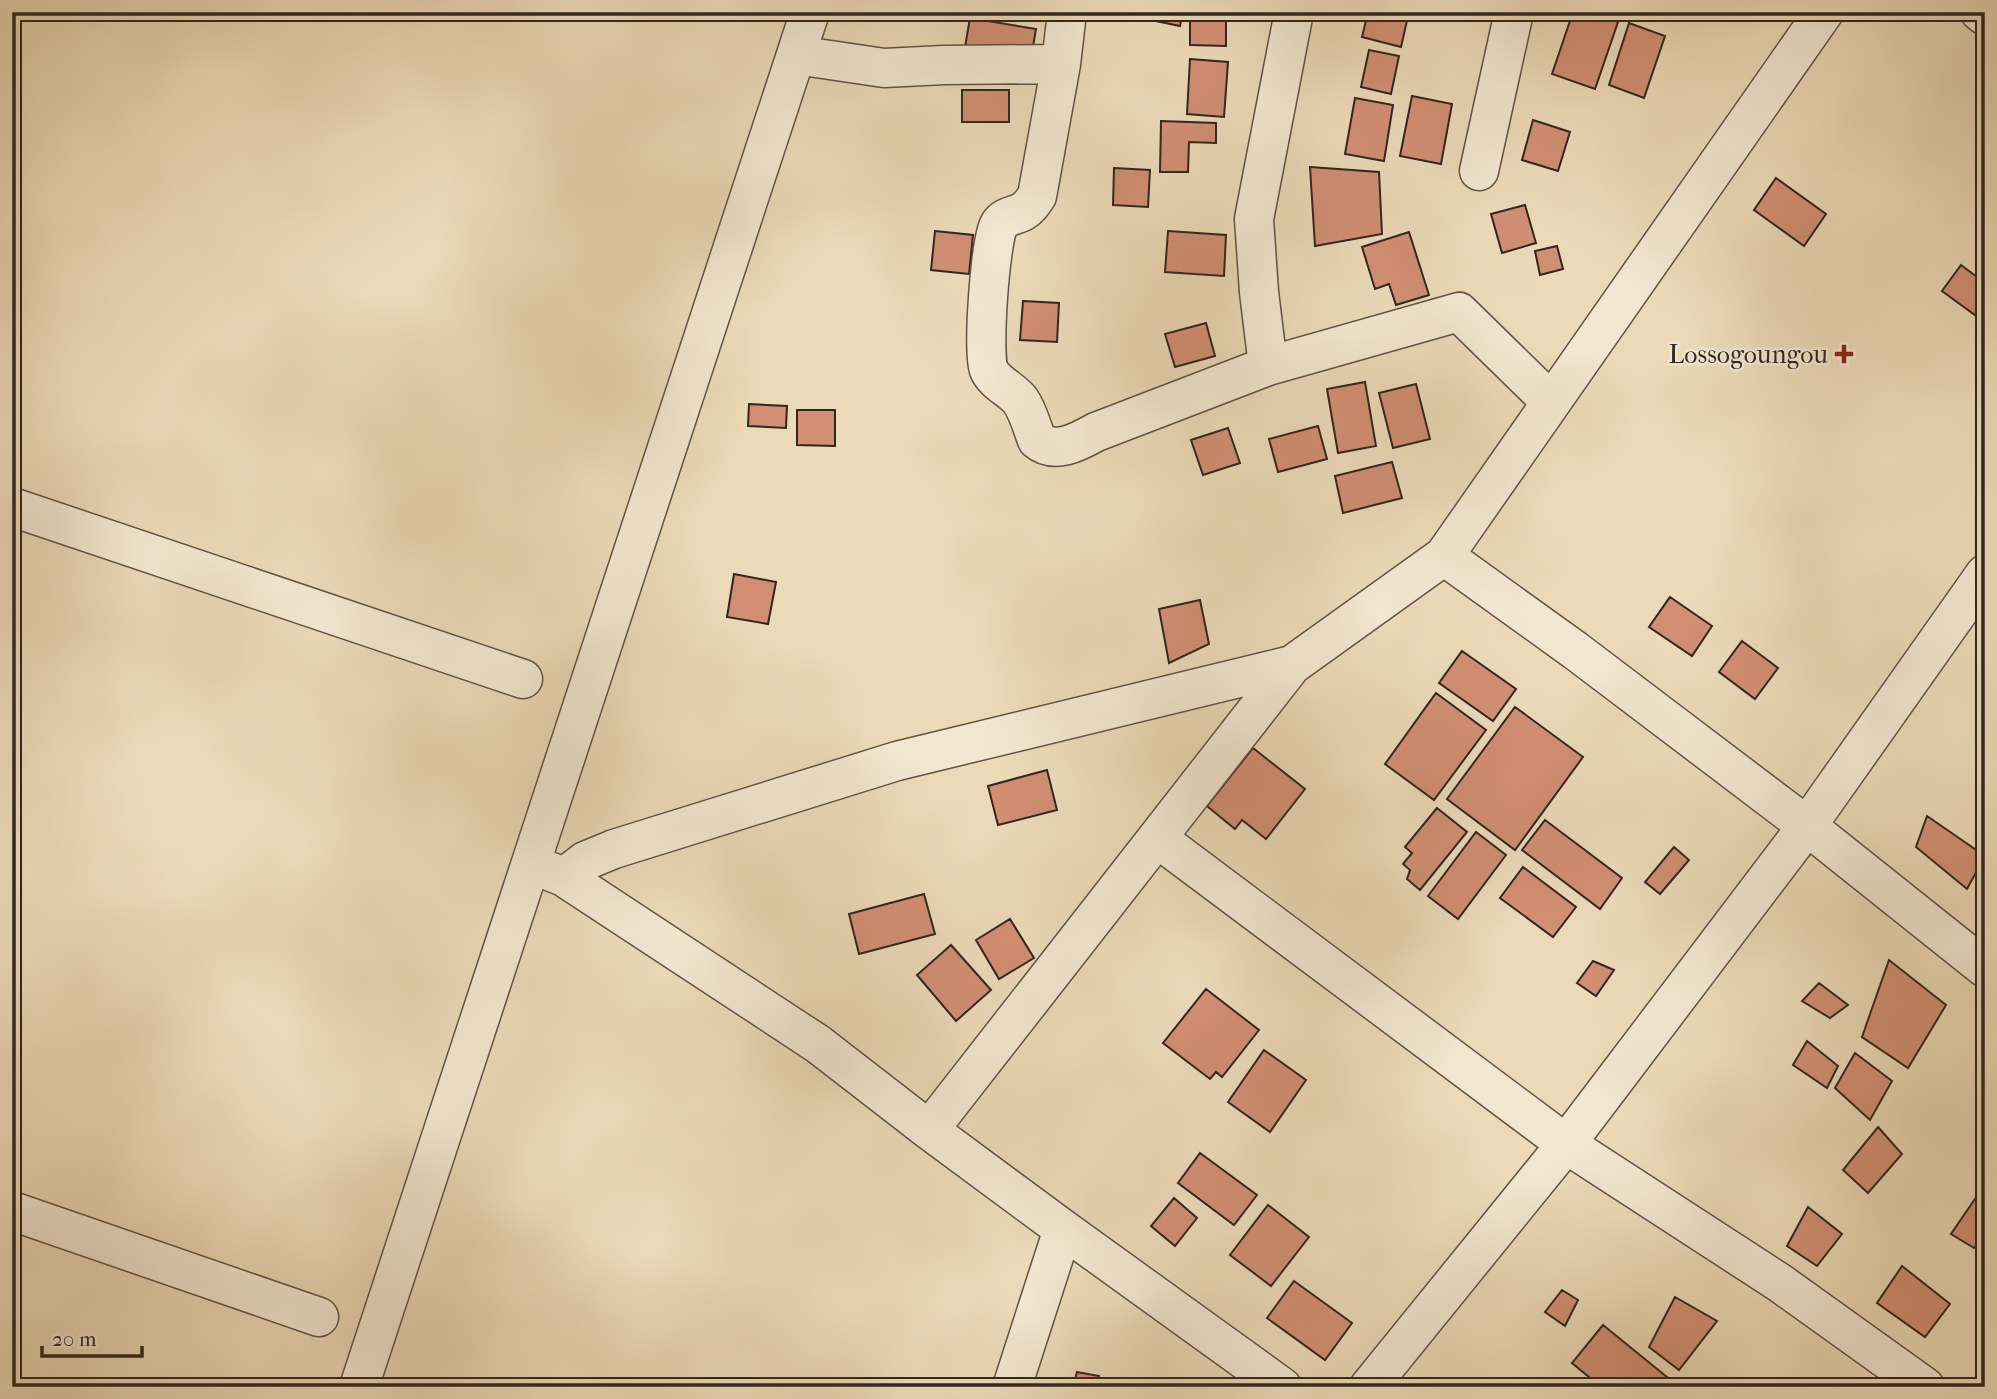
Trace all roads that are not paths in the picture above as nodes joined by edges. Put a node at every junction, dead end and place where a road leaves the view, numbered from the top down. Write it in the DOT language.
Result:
graph roads {
  1 [pos="810,12"];
  2 [pos="1067,12"];
  3 [pos="1294,12"];
  4 [pos="1514,12"];
  5 [pos="1824,12"];
  6 [pos="1980,12"];
  7 [pos="1985,16"];
  8 [pos="796,55"];
  9 [pos="1061,64"];
  10 [pos="1479,172"];
  11 [pos="1268,366"];
  12 [pos="1550,401"];
  13 [pos="12,507"];
  14 [pos="1444,556"];
  15 [pos="1985,574"];
  16 [pos="1292,665"];
  17 [pos="523,679"];
  18 [pos="1807,826"];
  19 [pos="1157,838"];
  20 [pos="547,871"];
  21 [pos="1985,968"];
  22 [pos="929,1130"];
  23 [pos="1566,1144"];
  24 [pos="12,1211"];
  25 [pos="1063,1229"];
  26 [pos="319,1317"];
  27 [pos="359,1387"];
  28 [pos="1012,1387"];
  29 [pos="1282,1387"];
  30 [pos="1369,1387"];
  31 [pos="1925,1387"];
  1 -- 8 [label="street"];
  2 -- 9 [label="street"];
  3 -- 11 [label="street"];
  4 -- 10 [label="street"];
  5 -- 12 [label="street"];
  6 -- 7 [label="street"];
  8 -- 9 [label="street"];
  8 -- 20 [label="street"];
  9 -- 11 [label="street"];
  11 -- 12 [label="street"];
  12 -- 14 [label="street"];
  13 -- 17 [label="street"];
  14 -- 16 [label="street"];
  14 -- 18 [label="street"];
  15 -- 18 [label="street"];
  16 -- 19 [label="street"];
  16 -- 20 [label="street"];
  18 -- 21 [label="street"];
  18 -- 23 [label="street"];
  19 -- 22 [label="street"];
  19 -- 23 [label="street"];
  20 -- 22 [label="street"];
  20 -- 27 [label="street"];
  22 -- 25 [label="street"];
  23 -- 30 [label="street"];
  23 -- 31 [label="street"];
  24 -- 26 [label="street"];
  25 -- 28 [label="street"];
  25 -- 29 [label="street"];
}
